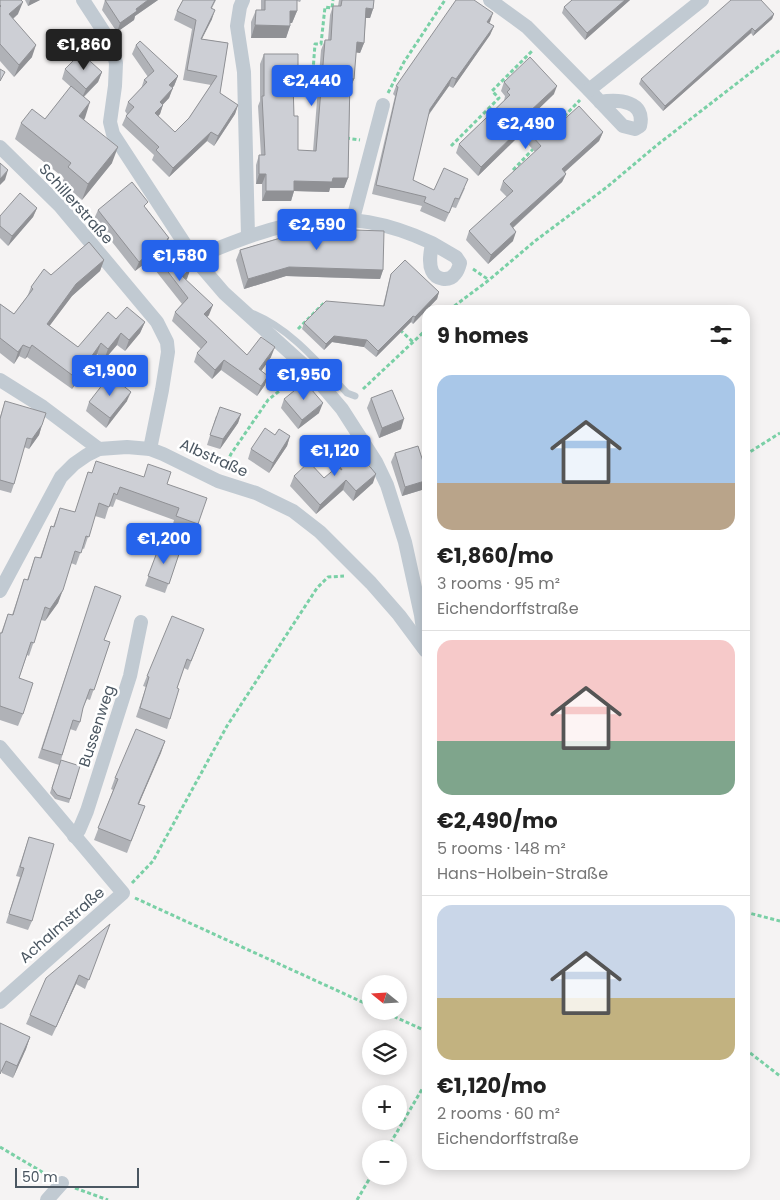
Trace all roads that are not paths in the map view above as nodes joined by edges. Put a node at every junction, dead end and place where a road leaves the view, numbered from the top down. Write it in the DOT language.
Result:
graph roads {
  1 [pos="83,0"];
  2 [pos="244,0"];
  3 [pos="490,0"];
  4 [pos="702,0"];
  5 [pos="589,90"];
  6 [pos="600,102"];
  7 [pos="383,105"];
  8 [pos="0,147"];
  9 [pos="353,219"];
  10 [pos="248,236"];
  11 [pos="432,242"];
  12 [pos="194,258"];
  13 [pos="242,310"];
  14 [pos="0,380"];
  15 [pos="355,396"];
  16 [pos="99,449"];
  17 [pos="150,449"];
  18 [pos="0,591"];
  19 [pos="422,621"];
  20 [pos="141,622"];
  21 [pos="422,645"];
  22 [pos="0,747"];
  23 [pos="74,836"];
  24 [pos="0,1002"];
  25 [pos="62,1183"];
  26 [pos="47,1200"];
  1 -- 12 [label="street"];
  2 -- 10 [label="street"];
  3 -- 5 [label="street"];
  4 -- 5 [label="street"];
  5 -- 6 [label="street"];
  7 -- 9 [label="street"];
  8 -- 17 [label="street, Schillerstraße"];
  9 -- 10 [label="street"];
  9 -- 11 [label="street"];
  10 -- 12 [label="street"];
  12 -- 13 [label="street"];
  13 -- 15 [label="lane"];
  13 -- 19 [label="street"];
  14 -- 16 [label="street"];
  16 -- 17 [label="street, Albstraße"];
  16 -- 18 [label="street, Albstraße"];
  17 -- 21 [label="street, Albstraße"];
  20 -- 23 [label="street, Bussenweg"];
  22 -- 23 [label="street"];
  23 -- 24 [label="street, Achalmstraße"];
  25 -- 26 [label="street"];
}
